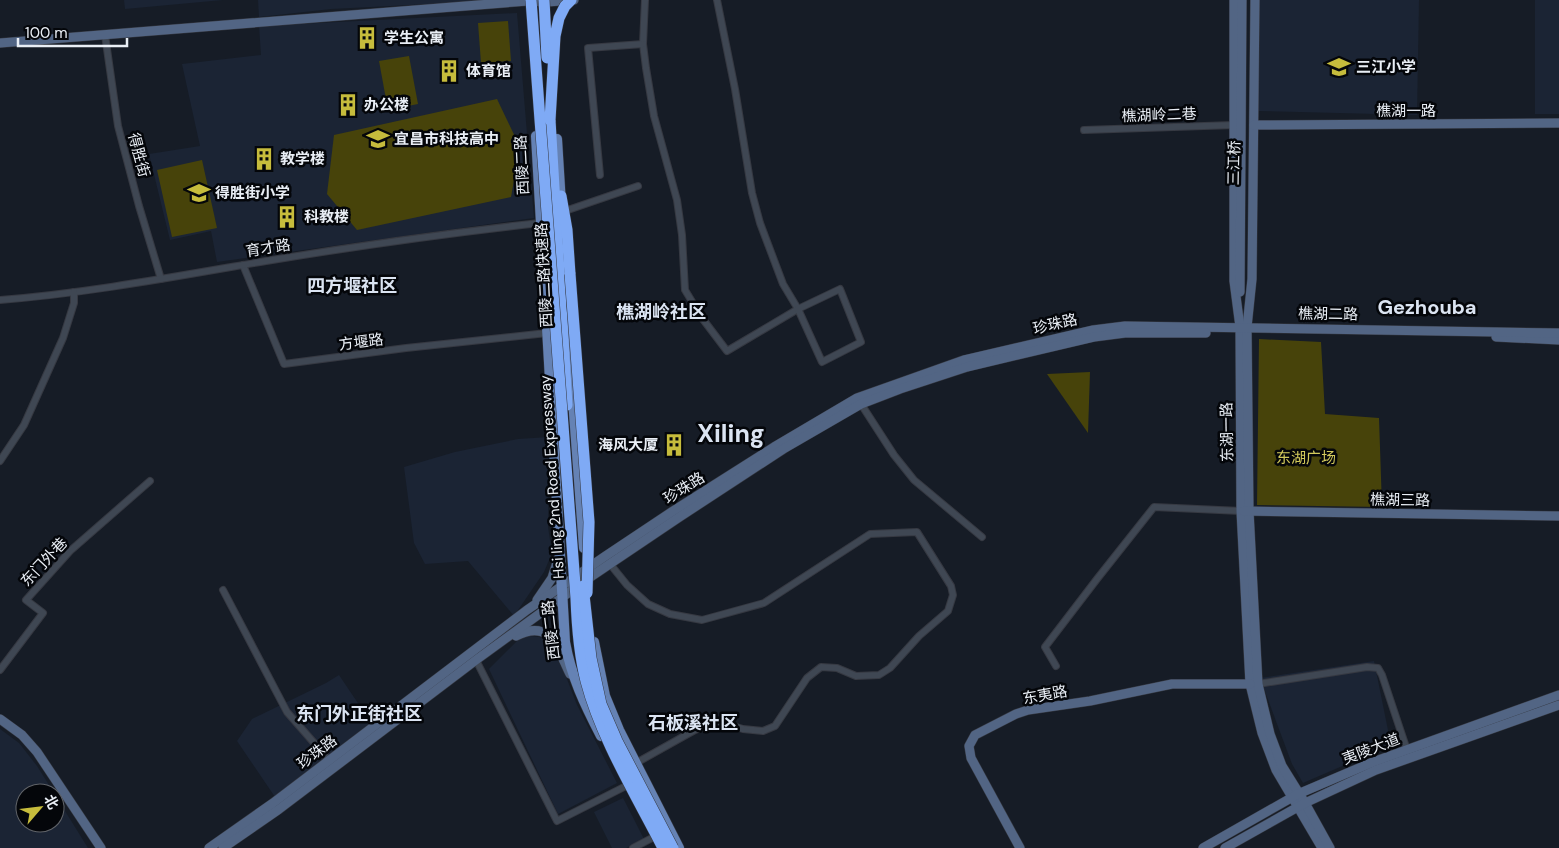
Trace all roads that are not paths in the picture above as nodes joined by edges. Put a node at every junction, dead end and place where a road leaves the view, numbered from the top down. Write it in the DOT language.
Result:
graph roads {
  1 [pos="528,0"];
  2 [pos="573,0"];
  3 [pos="644,0"];
  4 [pos="717,0"];
  5 [pos="1234,0"];
  6 [pos="1242,0"];
  7 [pos="1250,0"];
  8 [pos="1255,0"];
  9 [pos="546,1"];
  10 [pos="105,35"];
  11 [pos="0,43"];
  12 [pos="643,44"];
  13 [pos="550,120"];
  14 [pos="1559,123"];
  15 [pos="1234,124"];
  16 [pos="1254,125"];
  17 [pos="1084,130"];
  18 [pos="600,175"];
  19 [pos="638,186"];
  20 [pos="560,190"];
  21 [pos="562,212"];
  22 [pos="540,223"];
  23 [pos="243,265"];
  24 [pos="161,279"];
  25 [pos="74,292"];
  26 [pos="0,300"];
  27 [pos="798,309"];
  28 [pos="1243,330"];
  29 [pos="1559,333"];
  30 [pos="547,334"];
  31 [pos="1559,340"];
  32 [pos="861,404"];
  33 [pos="0,461"];
  34 [pos="150,481"];
  35 [pos="1245,511"];
  36 [pos="1559,516"];
  37 [pos="982,537"];
  38 [pos="559,554"];
  39 [pos="610,564"];
  40 [pos="586,575"];
  41 [pos="223,590"];
  42 [pos="562,592"];
  43 [pos="527,610"];
  44 [pos="586,613"];
  45 [pos="492,649"];
  46 [pos="476,660"];
  47 [pos="1056,666"];
  48 [pos="0,670"];
  49 [pos="1254,684"];
  50 [pos="1559,695"];
  51 [pos="580,696"];
  52 [pos="1559,705"];
  53 [pos="0,719"];
  54 [pos="1407,750"];
  55 [pos="329,760"];
  56 [pos="636,763"];
  57 [pos="626,786"];
  58 [pos="1295,796"];
  59 [pos="1301,805"];
  60 [pos="652,838"];
  61 [pos="101,848"];
  62 [pos="209,848"];
  63 [pos="223,848"];
  64 [pos="633,848"];
  65 [pos="658,848"];
  66 [pos="663,848"];
  67 [pos="673,848"];
  68 [pos="679,848"];
  69 [pos="1020,848"];
  70 [pos="1203,848"];
  71 [pos="1225,848"];
  72 [pos="1322,848"];
  73 [pos="1330,848"];
  1 -- 9 [label="main road"];
  1 -- 10 [label="main road"];
  1 -- 22 [label="main road, 西陵二路"];
  1 -- 66 [label="highway, Hsi ling 2nd Road Expressway, bridge"];
  2 -- 9 [label="main road"];
  2 -- 13 [label="highway, bridge"];
  3 -- 12 [label="street"];
  4 -- 27 [label="street"];
  5 -- 15 [label="main road"];
  6 -- 28 [label="main road, 三江桥"];
  7 -- 28 [label="main road, 三江桥"];
  8 -- 16 [label="main road"];
  9 -- 13 [label="highway, bridge"];
  9 -- 20 [label="main road"];
  10 -- 11 [label="main road"];
  10 -- 24 [label="street, 得胜街"];
  12 -- 18 [label="street"];
  12 -- 27 [label="street"];
  13 -- 44 [label="highway, 西陵二路快速路, bridge"];
  14 -- 16 [label="main road, 樵湖一路"];
  15 -- 17 [label="street, 樵湖岭二巷"];
  15 -- 28 [label="main road"];
  16 -- 28 [label="main road"];
  19 -- 21 [label="street"];
  20 -- 21 [label="highway"];
  21 -- 40 [label="main road"];
  21 -- 44 [label="highway, bridge"];
  22 -- 23 [label="street, 育才路"];
  22 -- 30 [label="main road, 西陵二路"];
  23 -- 24 [label="street, 育才路"];
  23 -- 30 [label="street, 方堰路"];
  24 -- 25 [label="street, 育才路"];
  25 -- 26 [label="street, 育才路"];
  25 -- 33 [label="street"];
  27 -- 27 [label="street"];
  28 -- 29 [label="main road, 樵湖二路"];
  28 -- 31 [label="main road, 樵湖二路"];
  28 -- 32 [label="main road, 珍珠路"];
  28 -- 35 [label="main road"];
  28 -- 40 [label="main road, 珍珠路"];
  30 -- 38 [label="main road, 西陵二路"];
  32 -- 37 [label="street"];
  32 -- 39 [label="main road, 珍珠路"];
  34 -- 48 [label="street, 东门外巷"];
  35 -- 36 [label="main road, 樵湖三路"];
  35 -- 47 [label="street"];
  35 -- 49 [label="main road"];
  38 -- 42 [label="main road, 西陵二路"];
  38 -- 43 [label="main road"];
  39 -- 40 [label="main road, 珍珠路"];
  39 -- 56 [label="street"];
  40 -- 42 [label="main road, 珍珠路"];
  40 -- 56 [label="main road"];
  41 -- 55 [label="street"];
  42 -- 43 [label="main road, 珍珠路"];
  42 -- 45 [label="main road, 珍珠路"];
  42 -- 51 [label="main road, 西陵二路"];
  43 -- 55 [label="main road, 珍珠路"];
  44 -- 67 [label="highway, bridge"];
  45 -- 46 [label="main road, 珍珠路"];
  45 -- 51 [label="main road"];
  46 -- 57 [label="street"];
  46 -- 63 [label="main road, 珍珠路"];
  49 -- 54 [label="street"];
  49 -- 58 [label="main road"];
  49 -- 69 [label="main road, 东夷路"];
  50 -- 54 [label="main road, 夷陵大道"];
  51 -- 57 [label="main road, 西陵二路"];
  52 -- 59 [label="main road, 夷陵大道"];
  53 -- 61 [label="main road"];
  54 -- 58 [label="main road, 夷陵大道"];
  55 -- 62 [label="main road, 珍珠路"];
  56 -- 68 [label="main road"];
  57 -- 60 [label="main road, 西陵二路"];
  58 -- 59 [label="main road"];
  58 -- 70 [label="main road, 夷陵大道"];
  59 -- 71 [label="main road, 夷陵大道"];
  59 -- 72 [label="main road"];
  59 -- 73 [label="main road"];
  60 -- 64 [label="street"];
  60 -- 65 [label="main road, 西陵二路"];
}
